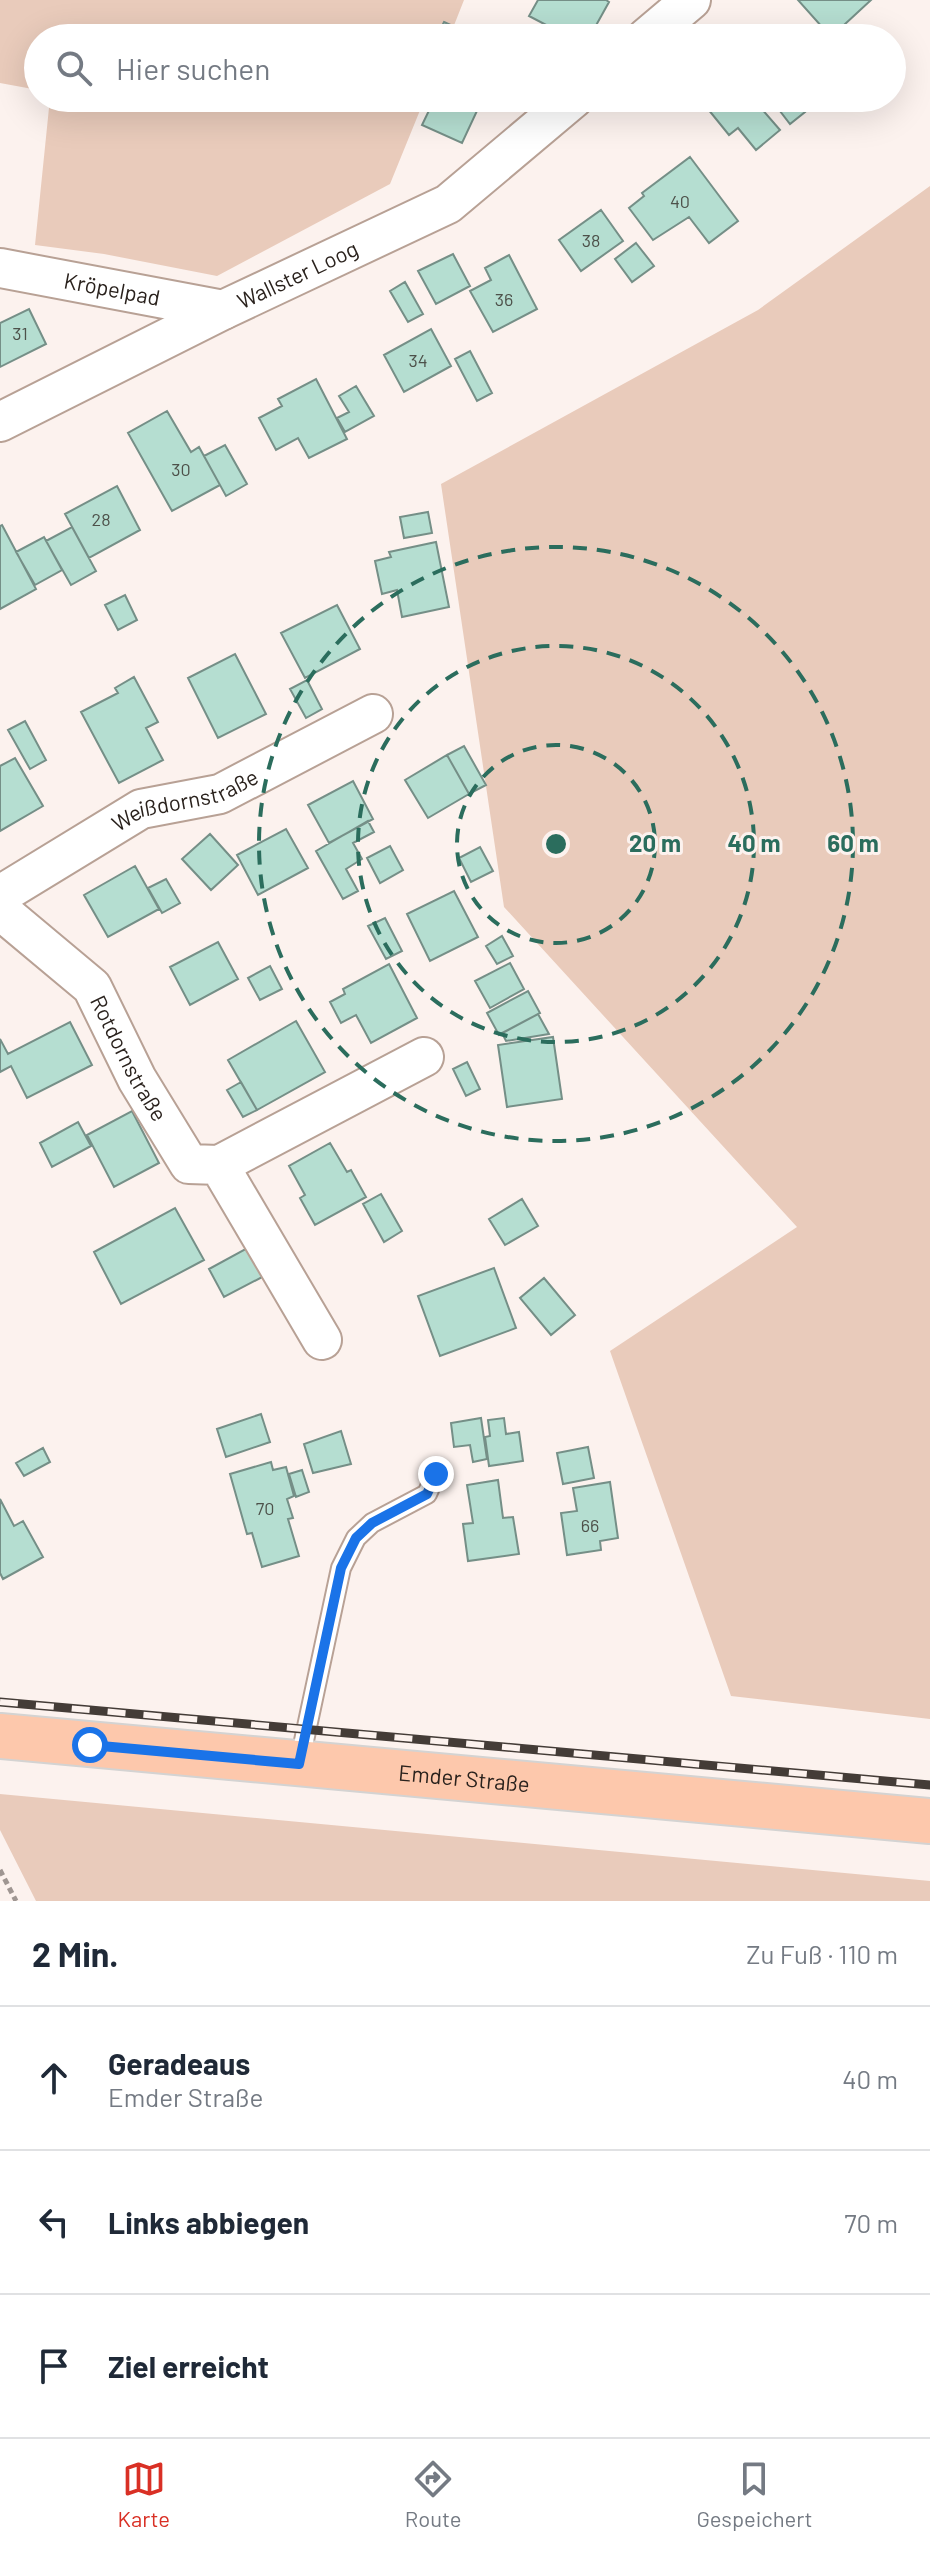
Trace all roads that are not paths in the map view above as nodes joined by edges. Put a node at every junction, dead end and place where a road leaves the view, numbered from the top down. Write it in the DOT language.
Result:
graph roads {
  1 [pos="691,0"];
  2 [pos="663,24"];
  3 [pos="557,112"];
  4 [pos="0,268"];
  5 [pos="223,310"];
  6 [pos="0,422"];
  7 [pos="373,714"];
  8 [pos="0,895"];
  9 [pos="0,910"];
  10 [pos="424,1057"];
  11 [pos="219,1165"];
  12 [pos="322,1340"];
  13 [pos="436,1474"];
  14 [pos="0,1736"];
  15 [pos="299,1764"];
  16 [pos="930,1821"];
  1 -- 2 [label="street"];
  3 -- 5 [label="street, Wallster Loog"];
  4 -- 5 [label="street, Kröpelpad"];
  5 -- 6 [label="street, Wallster Loog"];
  7 -- 8 [label="street, Weißdornstraße"];
  9 -- 11 [label="street, Rotdornstraße"];
  10 -- 11 [label="street"];
  11 -- 12 [label="street"];
  13 -- 15 [label="lane"];
  14 -- 15 [label="main road, Emder Straße"];
  15 -- 16 [label="main road, Emder Straße"];
}
